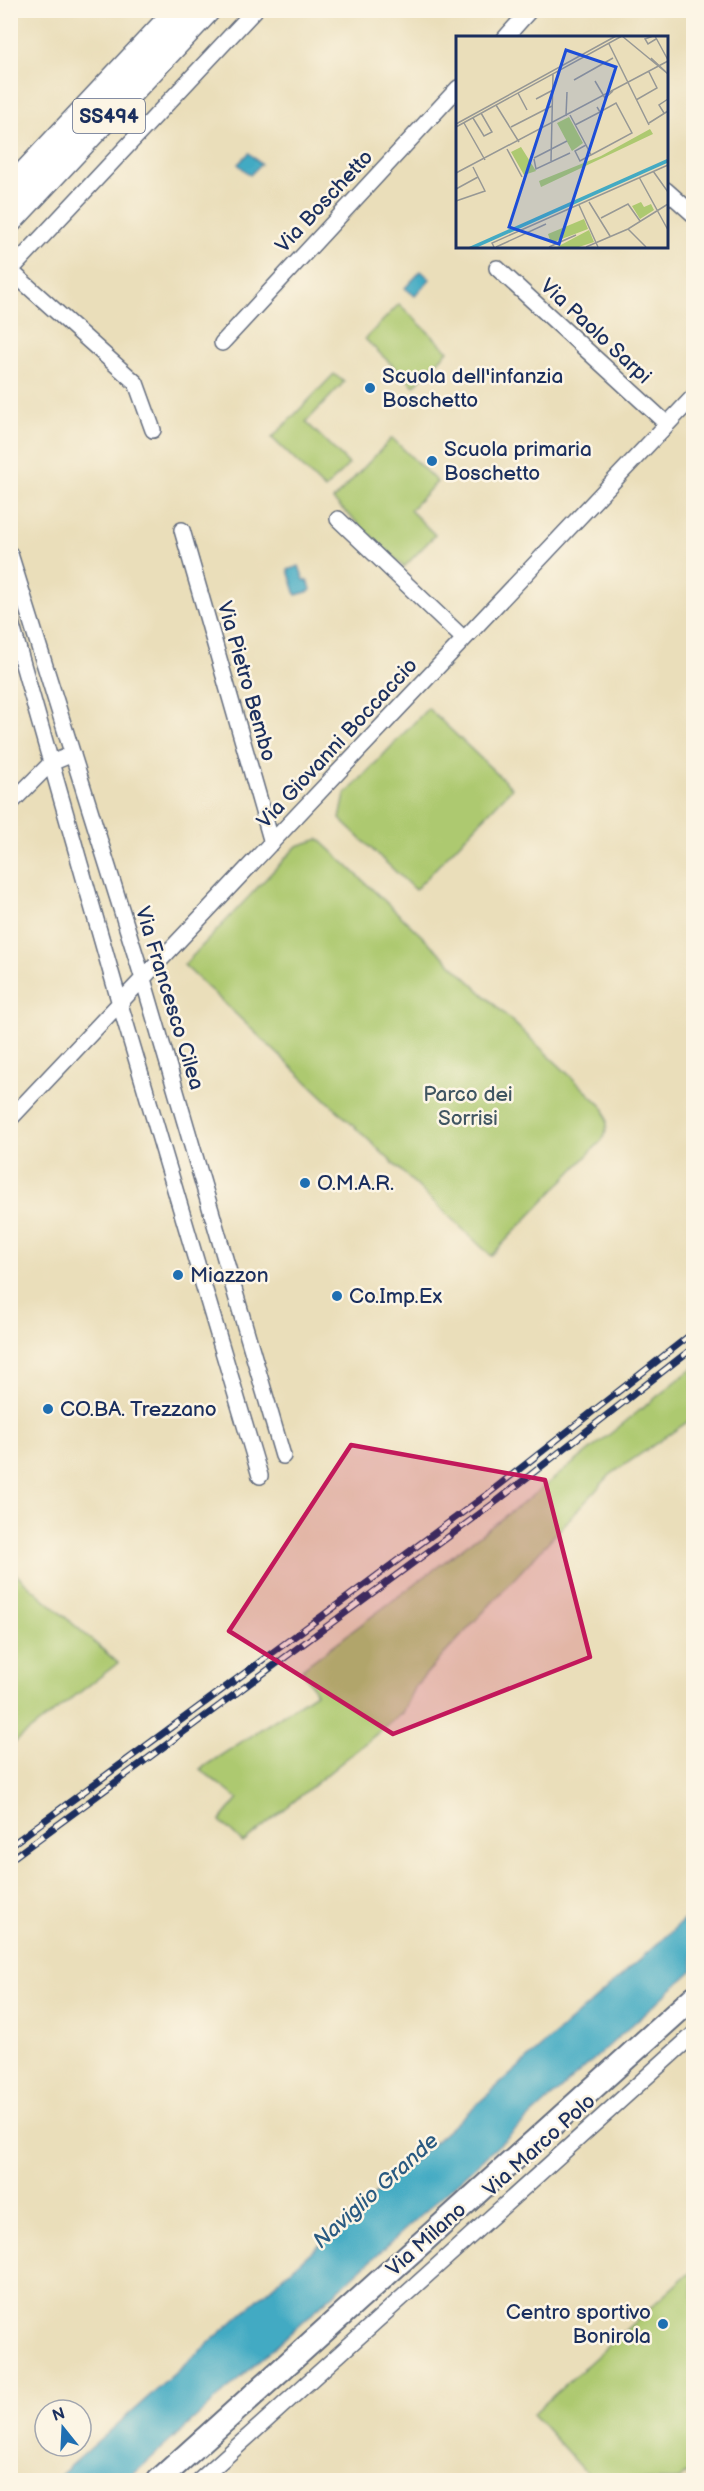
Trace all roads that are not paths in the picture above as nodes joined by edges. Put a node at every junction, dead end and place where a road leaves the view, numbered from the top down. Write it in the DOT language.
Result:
graph roads {
  1 [pos="178,10"];
  2 [pos="208,10"];
  3 [pos="255,10"];
  4 [pos="530,10"];
  5 [pos="507,36"];
  6 [pos="456,90"];
  7 [pos="10,189"];
  8 [pos="668,192"];
  9 [pos="693,215"];
  10 [pos="10,221"];
  11 [pos="497,268"];
  12 [pos="11,271"];
  13 [pos="222,343"];
  14 [pos="693,396"];
  15 [pos="667,424"];
  16 [pos="153,430"];
  17 [pos="338,519"];
  18 [pos="182,530"];
  19 [pos="10,554"];
  20 [pos="10,619"];
  21 [pos="464,639"];
  22 [pos="73,754"];
  23 [pos="51,763"];
  24 [pos="10,804"];
  25 [pos="272,843"];
  26 [pos="143,979"];
  27 [pos="120,1004"];
  28 [pos="10,1119"];
  29 [pos="283,1456"];
  30 [pos="260,1476"];
  31 [pos="693,1997"];
  32 [pos="693,2034"];
  33 [pos="159,2481"];
  34 [pos="200,2481"];
  1 -- 7 [label="main road, SS494"];
  2 -- 10 [label="main road, SS494"];
  3 -- 12 [label="street"];
  4 -- 5 [label="street"];
  6 -- 13 [label="street, Via Boschetto"];
  8 -- 9 [label="street"];
  11 -- 15 [label="street, Via Paolo Sarpi"];
  12 -- 16 [label="street"];
  14 -- 15 [label="street, Via Giovanni Boccaccio"];
  15 -- 21 [label="street, Via Giovanni Boccaccio"];
  17 -- 21 [label="street"];
  18 -- 25 [label="street, Via Pietro Bembo"];
  19 -- 22 [label="street, Via Francesco Cilea"];
  20 -- 23 [label="street"];
  21 -- 25 [label="street, Via Giovanni Boccaccio"];
  22 -- 23 [label="street"];
  22 -- 26 [label="street, Via Francesco Cilea"];
  23 -- 24 [label="street"];
  23 -- 27 [label="street"];
  25 -- 26 [label="street, Via Giovanni Boccaccio"];
  26 -- 27 [label="street, Via Giovanni Boccaccio"];
  26 -- 29 [label="street, Via Francesco Cilea"];
  27 -- 28 [label="street, Via Giovanni Boccaccio"];
  27 -- 30 [label="street"];
  31 -- 33 [label="main road, Via Milano"];
  32 -- 34 [label="street, Via Marco Polo"];
}
